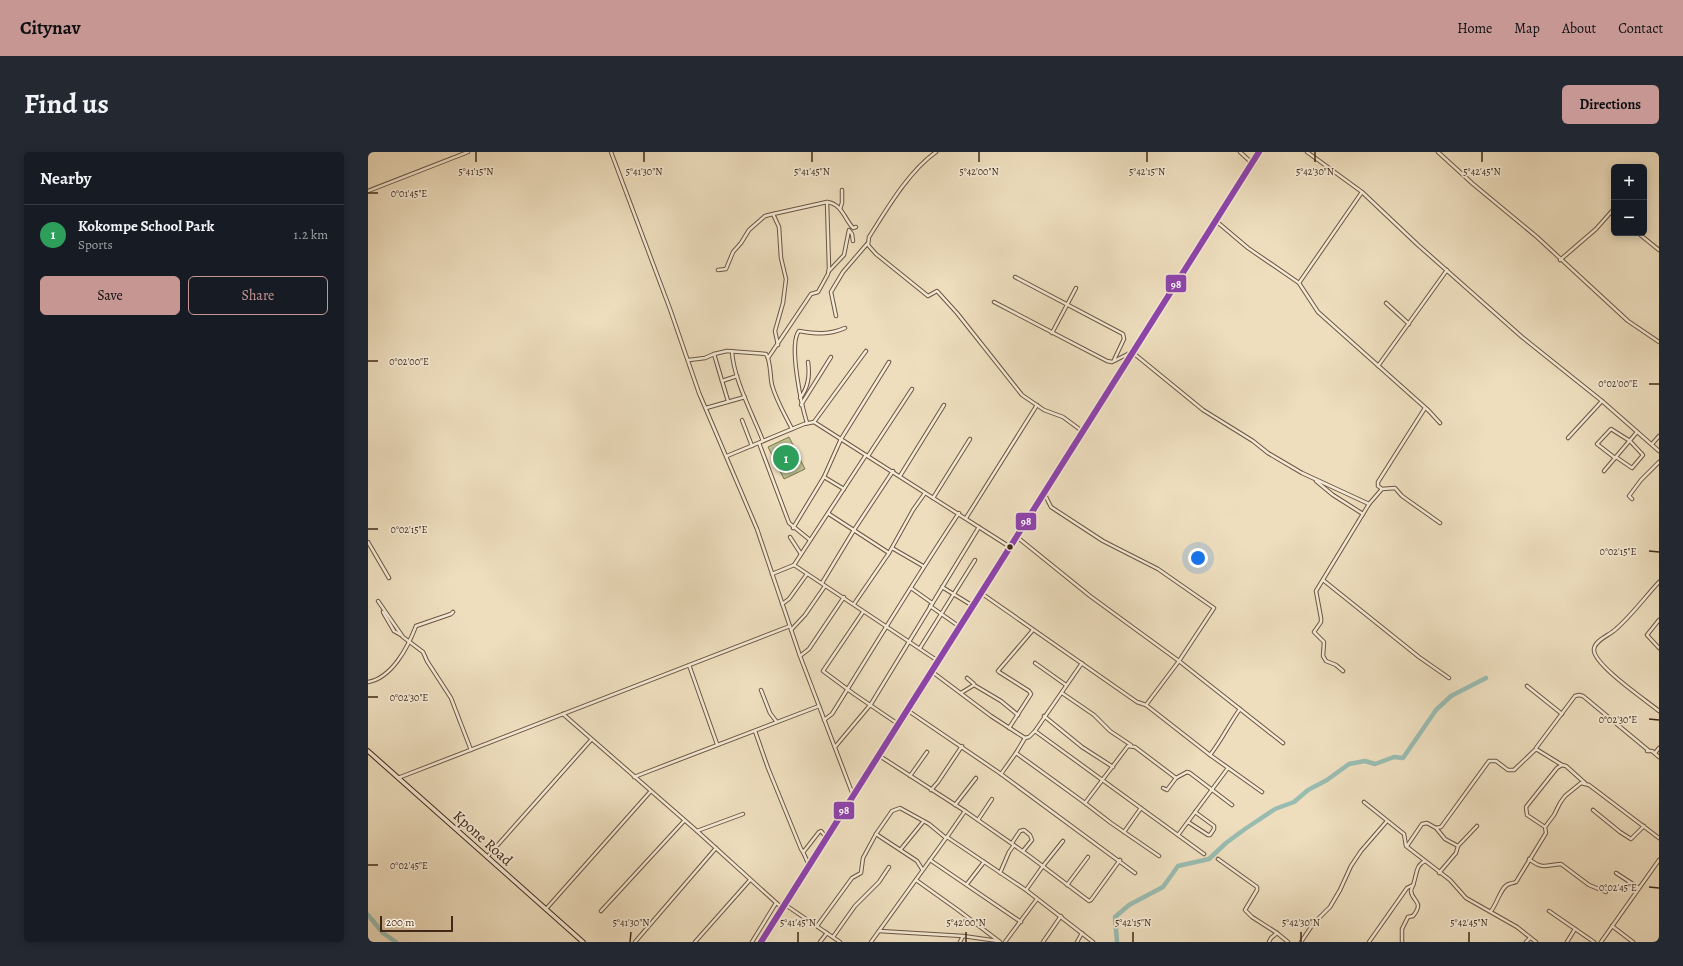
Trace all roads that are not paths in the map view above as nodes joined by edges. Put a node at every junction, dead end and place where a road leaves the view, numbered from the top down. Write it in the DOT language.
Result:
graph roads {
  1 [pos="468,152"];
  2 [pos="612,152"];
  3 [pos="936,152"];
  4 [pos="1240,152"];
  5 [pos="1259,152"];
  6 [pos="1307,152"];
  7 [pos="1438,152"];
  8 [pos="1252,163"];
  9 [pos="842,190"];
  10 [pos="368,191"];
  11 [pos="1362,192"];
  12 [pos="827,202"];
  13 [pos="840,209"];
  14 [pos="1611,212"];
  15 [pos="773,214"];
  16 [pos="1216,221"];
  17 [pos="856,227"];
  18 [pos="1642,236"];
  19 [pos="853,241"];
  20 [pos="868,243"];
  21 [pos="1659,250"];
  22 [pos="1560,260"];
  23 [pos="718,270"];
  24 [pos="1447,270"];
  25 [pos="829,271"];
  26 [pos="1015,277"];
  27 [pos="1299,283"];
  28 [pos="1076,288"];
  29 [pos="994,302"];
  30 [pos="1386,303"];
  31 [pos="1067,304"];
  32 [pos="836,316"];
  33 [pos="1409,324"];
  34 [pos="845,328"];
  35 [pos="1052,333"];
  36 [pos="1659,342"];
  37 [pos="778,345"];
  38 [pos="732,351"];
  39 [pos="866,351"];
  40 [pos="1132,352"];
  41 [pos="714,354"];
  42 [pos="831,357"];
  43 [pos="768,358"];
  44 [pos="688,360"];
  45 [pos="1114,361"];
  46 [pos="808,362"];
  47 [pos="889,362"];
  48 [pos="1378,366"];
  49 [pos="737,376"];
  50 [pos="722,381"];
  51 [pos="806,389"];
  52 [pos="811,389"];
  53 [pos="912,389"];
  54 [pos="745,397"];
  55 [pos="800,399"];
  56 [pos="728,401"];
  57 [pos="1602,401"];
  58 [pos="801,405"];
  59 [pos="944,405"];
  60 [pos="1037,405"];
  61 [pos="706,408"];
  62 [pos="1426,408"];
  63 [pos="742,420"];
  64 [pos="814,422"];
  65 [pos="807,423"];
  66 [pos="1440,423"];
  67 [pos="792,429"];
  68 [pos="1082,432"];
  69 [pos="1637,432"];
  70 [pos="1659,436"];
  71 [pos="1568,438"];
  72 [pos="841,439"];
  73 [pos="970,439"];
  74 [pos="763,441"];
  75 [pos="1630,441"];
  76 [pos="759,443"];
  77 [pos="1652,444"];
  78 [pos="752,446"];
  79 [pos="1659,451"];
  80 [pos="867,455"];
  81 [pos="727,456"];
  82 [pos="1616,457"];
  83 [pos="1659,462"];
  84 [pos="892,471"];
  85 [pos="1604,471"];
  86 [pos="900,476"];
  87 [pos="824,477"];
  88 [pos="1313,479"];
  89 [pos="844,489"];
  90 [pos="1382,489"];
  91 [pos="925,493"];
  92 [pos="1044,493"];
  93 [pos="933,498"];
  94 [pos="1632,499"];
  95 [pos="1369,504"];
  96 [pos="959,513"];
  97 [pos="828,514"];
  98 [pos="1363,514"];
  99 [pos="966,518"];
  100 [pos="1440,523"];
  101 [pos="980,527"];
  102 [pos="793,528"];
  103 [pos="854,530"];
  104 [pos="790,537"];
  105 [pos="1017,537"];
  106 [pos="810,540"];
  107 [pos="368,542"];
  108 [pos="1010,547"];
  109 [pos="892,548"];
  110 [pos="889,552"];
  111 [pos="801,554"];
  112 [pos="975,560"];
  113 [pos="794,565"];
  114 [pos="923,566"];
  115 [pos="772,574"];
  116 [pos="807,574"];
  117 [pos="389,578"];
  118 [pos="1323,580"];
  119 [pos="1659,582"];
  120 [pos="822,583"];
  121 [pos="825,586"];
  122 [pos="942,587"];
  123 [pos="911,588"];
  124 [pos="981,593"];
  125 [pos="954,595"];
  126 [pos="844,597"];
  127 [pos="378,601"];
  128 [pos="932,603"];
  129 [pos="782,604"];
  130 [pos="854,604"];
  131 [pos="930,606"];
  132 [pos="973,606"];
  133 [pos="383,612"];
  134 [pos="453,612"];
  135 [pos="863,612"];
  136 [pos="941,614"];
  137 [pos="1659,620"];
  138 [pos="790,626"];
  139 [pos="960,626"];
  140 [pos="886,627"];
  141 [pos="792,630"];
  142 [pos="1033,630"];
  143 [pos="402,636"];
  144 [pos="909,641"];
  145 [pos="410,643"];
  146 [pos="920,648"];
  147 [pos="1659,648"];
  148 [pos="800,656"];
  149 [pos="938,661"];
  150 [pos="1179,661"];
  151 [pos="1035,663"];
  152 [pos="1082,664"];
  153 [pos="689,665"];
  154 [pos="931,671"];
  155 [pos="1343,671"];
  156 [pos="967,678"];
  157 [pos="1449,678"];
  158 [pos="368,682"];
  159 [pos="974,684"];
  160 [pos="1066,685"];
  161 [pos="1527,686"];
  162 [pos="848,689"];
  163 [pos="760,690"];
  164 [pos="961,693"];
  165 [pos="1062,693"];
  166 [pos="871,704"];
  167 [pos="1146,705"];
  168 [pos="819,706"];
  169 [pos="1240,709"];
  170 [pos="907,710"];
  171 [pos="1659,710"];
  172 [pos="563,714"];
  173 [pos="1562,714"];
  174 [pos="1018,715"];
  175 [pos="1044,716"];
  176 [pos="824,720"];
  177 [pos="776,721"];
  178 [pos="898,724"];
  179 [pos="1009,728"];
  180 [pos="755,731"];
  181 [pos="1035,731"];
  182 [pos="1025,738"];
  183 [pos="591,740"];
  184 [pos="1283,743"];
  185 [pos="717,744"];
  186 [pos="962,746"];
  187 [pos="1131,746"];
  188 [pos="835,748"];
  189 [pos="1659,748"];
  190 [pos="1536,749"];
  191 [pos="471,750"];
  192 [pos="368,752"];
  193 [pos="927,752"];
  194 [pos="1016,753"];
  195 [pos="1655,753"];
  196 [pos="878,755"];
  197 [pos="1210,755"];
  198 [pos="1659,757"];
  199 [pos="1562,765"];
  200 [pos="1113,767"];
  201 [pos="1228,768"];
  202 [pos="1001,774"];
  203 [pos="910,776"];
  204 [pos="634,777"];
  205 [pos="398,778"];
  206 [pos="976,778"];
  207 [pos="1176,778"];
  208 [pos="1103,780"];
  209 [pos="1585,783"];
  210 [pos="1163,788"];
  211 [pos="931,790"];
  212 [pos="1212,790"];
  213 [pos="650,792"];
  214 [pos="1262,792"];
  215 [pos="853,795"];
  216 [pos="992,799"];
  217 [pos="1364,802"];
  218 [pos="1086,803"];
  219 [pos="955,805"];
  220 [pos="1232,805"];
  221 [pos="1141,808"];
  222 [pos="1594,810"];
  223 [pos="965,811"];
  224 [pos="1195,812"];
  225 [pos="743,814"];
  226 [pos="978,820"];
  227 [pos="684,821"];
  228 [pos="1387,821"];
  229 [pos="923,822"];
  230 [pos="1188,822"];
  231 [pos="1477,826"];
  232 [pos="1644,826"];
  233 [pos="1545,827"];
  234 [pos="1436,828"];
  235 [pos="697,832"];
  236 [pos="1124,832"];
  237 [pos="876,834"];
  238 [pos="1178,835"];
  239 [pos="826,837"];
  240 [pos="947,837"];
  241 [pos="1659,838"];
  242 [pos="1063,841"];
  243 [pos="1013,844"];
  244 [pos="1406,846"];
  245 [pos="1458,846"];
  246 [pos="716,848"];
  247 [pos="901,849"];
  248 [pos="1023,851"];
  249 [pos="803,852"];
  250 [pos="1204,854"];
  251 [pos="1159,856"];
  252 [pos="487,857"];
  253 [pos="1088,857"];
  254 [pos="1218,859"];
  255 [pos="1529,859"];
  256 [pos="930,860"];
  257 [pos="1120,860"];
  258 [pos="1659,860"];
  259 [pos="1425,861"];
  260 [pos="984,862"];
  261 [pos="809,865"];
  262 [pos="1043,866"];
  263 [pos="889,867"];
  264 [pos="922,870"];
  265 [pos="1135,872"];
  266 [pos="1000,873"];
  267 [pos="1439,873"];
  268 [pos="1616,873"];
  269 [pos="750,880"];
  270 [pos="916,880"];
  271 [pos="967,884"];
  272 [pos="1413,885"];
  273 [pos="1067,886"];
  274 [pos="1639,888"];
  275 [pos="1026,890"];
  276 [pos="1606,892"];
  277 [pos="1037,899"];
  278 [pos="776,903"];
  279 [pos="783,906"];
  280 [pos="546,909"];
  281 [pos="601,911"];
  282 [pos="1491,911"];
  283 [pos="1549,911"];
  284 [pos="1060,916"];
  285 [pos="1021,922"];
  286 [pos="817,926"];
  287 [pos="1612,926"];
  288 [pos="1575,929"];
  289 [pos="879,931"];
  290 [pos="827,933"];
  291 [pos="1082,933"];
  292 [pos="1277,933"];
  293 [pos="963,936"];
  294 [pos="833,937"];
  295 [pos="1530,938"];
  296 [pos="999,941"];
  297 [pos="583,942"];
  298 [pos="635,942"];
  299 [pos="695,942"];
  300 [pos="752,942"];
  301 [pos="761,942"];
  302 [pos="820,942"];
  303 [pos="840,942"];
  304 [pos="871,942"];
  305 [pos="960,942"];
  306 [pos="1005,942"];
  307 [pos="1043,942"];
  308 [pos="1076,942"];
  309 [pos="1093,942"];
  310 [pos="1269,942"];
  311 [pos="1288,942"];
  312 [pos="1301,942"];
  313 [pos="1369,942"];
  314 [pos="1402,942"];
  315 [pos="1526,942"];
  316 [pos="1536,942"];
  317 [pos="1567,942"];
  318 [pos="1594,942"];
  319 [pos="1601,942"];
  320 [pos="1633,942"];
  1 -- 10 [label="street"];
  2 -- 44 [label="street"];
  3 -- 20 [label="street"];
  4 -- 8 [label="street"];
  5 -- 8 [label="main road"];
  6 -- 11 [label="street"];
  7 -- 22 [label="street"];
  8 -- 16 [label="main road"];
  9 -- 13 [label="street"];
  11 -- 24 [label="street"];
  11 -- 27 [label="street"];
  12 -- 13 [label="street"];
  12 -- 15 [label="street"];
  12 -- 25 [label="street"];
  13 -- 17 [label="street"];
  14 -- 22 [label="street"];
  15 -- 23 [label="street"];
  15 -- 37 [label="street"];
  16 -- 27 [label="street"];
  16 -- 40 [label="main road"];
  18 -- 21 [label="street"];
  19 -- 25 [label="street"];
  20 -- 32 [label="street"];
  20 -- 60 [label="street"];
  22 -- 36 [label="street"];
  24 -- 33 [label="street"];
  24 -- 57 [label="street"];
  25 -- 37 [label="street"];
  26 -- 31 [label="street"];
  27 -- 48 [label="street"];
  28 -- 31 [label="street"];
  29 -- 35 [label="street"];
  30 -- 33 [label="street"];
  31 -- 35 [label="street"];
  31 -- 45 [label="street"];
  33 -- 48 [label="street"];
  34 -- 55 [label="street"];
  35 -- 45 [label="street"];
  37 -- 43 [label="street"];
  38 -- 41 [label="street"];
  38 -- 43 [label="street"];
  38 -- 49 [label="street"];
  39 -- 64 [label="street"];
  40 -- 45 [label="street"];
  40 -- 68 [label="main road"];
  40 -- 88 [label="street"];
  41 -- 44 [label="street"];
  41 -- 50 [label="street"];
  42 -- 52 [label="street"];
  43 -- 67 [label="street"];
  44 -- 61 [label="street"];
  46 -- 51 [label="street"];
  47 -- 72 [label="street"];
  48 -- 62 [label="street"];
  49 -- 50 [label="street"];
  49 -- 54 [label="street"];
  50 -- 56 [label="street"];
  51 -- 52 [label="street"];
  51 -- 55 [label="street"];
  52 -- 58 [label="street"];
  53 -- 80 [label="street"];
  54 -- 56 [label="street"];
  54 -- 74 [label="street"];
  55 -- 58 [label="street"];
  56 -- 61 [label="street"];
  57 -- 69 [label="street"];
  57 -- 71 [label="street"];
  58 -- 65 [label="street"];
  59 -- 86 [label="street"];
  60 -- 68 [label="street"];
  60 -- 99 [label="street"];
  61 -- 81 [label="street"];
  62 -- 66 [label="street"];
  62 -- 90 [label="street"];
  63 -- 78 [label="street"];
  64 -- 65 [label="street"];
  64 -- 72 [label="street"];
  65 -- 67 [label="street"];
  67 -- 74 [label="street"];
  68 -- 92 [label="main road"];
  69 -- 75 [label="street"];
  69 -- 77 [label="street"];
  70 -- 77 [label="street"];
  72 -- 80 [label="street"];
  72 -- 87 [label="street"];
  73 -- 93 [label="street"];
  74 -- 76 [label="street"];
  75 -- 82 [label="street"];
  75 -- 82 [label="street"];
  75 -- 82 [label="street"];
  76 -- 78 [label="street"];
  76 -- 102 [label="street"];
  77 -- 79 [label="street"];
  78 -- 81 [label="street"];
  80 -- 84 [label="street"];
  80 -- 89 [label="street"];
  81 -- 115 [label="street"];
  82 -- 85 [label="street"];
  83 -- 94 [label="street"];
  84 -- 86 [label="street"];
  84 -- 103 [label="street"];
  86 -- 91 [label="street"];
  87 -- 89 [label="street"];
  87 -- 102 [label="street"];
  88 -- 95 [label="street"];
  88 -- 98 [label="street"];
  89 -- 97 [label="street"];
  90 -- 95 [label="street"];
  90 -- 100 [label="street"];
  91 -- 93 [label="street"];
  91 -- 109 [label="street"];
  92 -- 105 [label="main road"];
  92 -- 150 [label="street"];
  93 -- 96 [label="street"];
  95 -- 98 [label="street"];
  96 -- 99 [label="street"];
  96 -- 114 [label="street"];
  97 -- 103 [label="street"];
  97 -- 106 [label="street"];
  98 -- 118 [label="street"];
  99 -- 101 [label="street"];
  101 -- 108 [label="street"];
  101 -- 122 [label="street"];
  102 -- 106 [label="street"];
  103 -- 110 [label="street"];
  103 -- 120 [label="street"];
  104 -- 111 [label="street"];
  105 -- 108 [label="main road"];
  105 -- 150 [label="street"];
  106 -- 111 [label="street"];
  107 -- 117 [label="street"];
  108 -- 124 [label="main road"];
  109 -- 110 [label="street"];
  109 -- 114 [label="street"];
  110 -- 130 [label="street"];
  111 -- 113 [label="street"];
  112 -- 125 [label="street"];
  113 -- 115 [label="street"];
  113 -- 116 [label="street"];
  114 -- 123 [label="street"];
  115 -- 129 [label="street"];
  116 -- 120 [label="street"];
  116 -- 129 [label="street"];
  118 -- 155 [label="street"];
  118 -- 157 [label="street"];
  119 -- 171 [label="street"];
  120 -- 121 [label="street"];
  121 -- 126 [label="street"];
  121 -- 141 [label="street"];
  122 -- 125 [label="street"];
  122 -- 128 [label="street"];
  123 -- 128 [label="street"];
  123 -- 140 [label="street"];
  124 -- 132 [label="main road"];
  124 -- 142 [label="street"];
  125 -- 132 [label="street"];
  125 -- 136 [label="street"];
  126 -- 130 [label="street"];
  126 -- 148 [label="street"];
  127 -- 143 [label="street"];
  128 -- 131 [label="street"];
  129 -- 138 [label="street"];
  130 -- 135 [label="street"];
  131 -- 136 [label="street"];
  131 -- 144 [label="street"];
  132 -- 139 [label="main road"];
  133 -- 143 [label="street"];
  134 -- 145 [label="street"];
  135 -- 140 [label="street"];
  135 -- 162 [label="street"];
  136 -- 139 [label="street"];
  136 -- 146 [label="street"];
  137 -- 147 [label="street"];
  138 -- 141 [label="street"];
  138 -- 153 [label="street"];
  139 -- 149 [label="main road"];
  140 -- 144 [label="street"];
  140 -- 162 [label="street"];
  141 -- 148 [label="street"];
  142 -- 152 [label="street"];
  142 -- 174 [label="street"];
  143 -- 145 [label="street"];
  144 -- 146 [label="street"];
  144 -- 166 [label="street"];
  145 -- 158 [label="street"];
  145 -- 191 [label="street"];
  146 -- 149 [label="street"];
  148 -- 168 [label="street"];
  149 -- 154 [label="main road"];
  150 -- 167 [label="street"];
  150 -- 169 [label="street"];
  151 -- 160 [label="street"];
  152 -- 160 [label="street"];
  152 -- 167 [label="street"];
  153 -- 172 [label="street"];
  153 -- 185 [label="street"];
  154 -- 164 [label="street"];
  154 -- 170 [label="main road"];
  156 -- 159 [label="street"];
  159 -- 164 [label="street"];
  159 -- 174 [label="street"];
  160 -- 165 [label="street"];
  161 -- 173 [label="street"];
  162 -- 166 [label="street"];
  162 -- 176 [label="street"];
  163 -- 177 [label="street"];
  164 -- 179 [label="street"];
  165 -- 175 [label="street"];
  165 -- 187 [label="street"];
  166 -- 178 [label="street"];
  166 -- 188 [label="street"];
  167 -- 197 [label="street"];
  168 -- 176 [label="street"];
  168 -- 177 [label="street"];
  169 -- 184 [label="street"];
  169 -- 197 [label="street"];
  170 -- 178 [label="main road"];
  170 -- 186 [label="street"];
  172 -- 183 [label="street"];
  172 -- 191 [label="street"];
  173 -- 190 [label="street"];
  173 -- 195 [label="street"];
  174 -- 179 [label="street"];
  175 -- 181 [label="street"];
  175 -- 200 [label="street"];
  176 -- 188 [label="street"];
  177 -- 180 [label="street"];
  178 -- 196 [label="main road"];
  179 -- 182 [label="street"];
  180 -- 185 [label="street"];
  180 -- 249 [label="street"];
  181 -- 182 [label="street"];
  181 -- 208 [label="street"];
  182 -- 194 [label="street"];
  183 -- 204 [label="street"];
  183 -- 252 [label="street"];
  185 -- 204 [label="street"];
  186 -- 202 [label="street"];
  186 -- 211 [label="street"];
  187 -- 200 [label="street"];
  187 -- 207 [label="street"];
  188 -- 215 [label="street"];
  189 -- 195 [label="street"];
  190 -- 199 [label="street"];
  190 -- 234 [label="street"];
  191 -- 205 [label="street"];
  192 -- 205 [label="main road, Kpone Road"];
  193 -- 203 [label="street"];
  194 -- 202 [label="street"];
  194 -- 218 [label="street"];
  195 -- 198 [label="street"];
  196 -- 203 [label="street"];
  196 -- 215 [label="main road"];
  197 -- 201 [label="street"];
  199 -- 209 [label="street"];
  199 -- 233 [label="street"];
  200 -- 208 [label="street"];
  201 -- 212 [label="street"];
  201 -- 214 [label="street"];
  202 -- 257 [label="street"];
  203 -- 211 [label="street"];
  204 -- 213 [label="street"];
  205 -- 252 [label="main road, Kpone Road"];
  206 -- 219 [label="street"];
  207 -- 210 [label="street"];
  207 -- 212 [label="street"];
  208 -- 218 [label="street"];
  208 -- 221 [label="street"];
  209 -- 232 [label="street"];
  209 -- 233 [label="street"];
  211 -- 219 [label="street"];
  212 -- 220 [label="street"];
  212 -- 224 [label="street"];
  213 -- 227 [label="street"];
  213 -- 280 [label="street"];
  215 -- 239 [label="main road"];
  216 -- 226 [label="street"];
  217 -- 228 [label="street"];
  218 -- 236 [label="street"];
  219 -- 223 [label="street"];
  221 -- 236 [label="street"];
  221 -- 238 [label="street"];
  222 -- 232 [label="street"];
  223 -- 226 [label="street"];
  223 -- 240 [label="street"];
  224 -- 230 [label="street"];
  224 -- 230 [label="street"];
  225 -- 235 [label="street"];
  226 -- 243 [label="street"];
  227 -- 235 [label="street"];
  227 -- 281 [label="street"];
  228 -- 244 [label="street"];
  228 -- 312 [label="street"];
  229 -- 237 [label="street"];
  229 -- 240 [label="street"];
  229 -- 247 [label="street"];
  230 -- 238 [label="street"];
  231 -- 245 [label="street"];
  232 -- 241 [label="street"];
  233 -- 255 [label="street"];
  234 -- 244 [label="street"];
  234 -- 245 [label="street"];
  235 -- 246 [label="street"];
  236 -- 251 [label="street"];
  237 -- 247 [label="street"];
  237 -- 286 [label="street"];
  238 -- 250 [label="street"];
  239 -- 249 [label="street"];
  239 -- 261 [label="main road"];
  240 -- 256 [label="street"];
  240 -- 260 [label="street"];
  242 -- 262 [label="street"];
  243 -- 248 [label="street"];
  243 -- 248 [label="street"];
  243 -- 266 [label="street"];
  244 -- 259 [label="street"];
  245 -- 267 [label="street"];
  246 -- 269 [label="street"];
  246 -- 298 [label="street"];
  247 -- 264 [label="street"];
  248 -- 262 [label="street"];
  249 -- 261 [label="street"];
  252 -- 280 [label="main road, Kpone Road"];
  253 -- 273 [label="street"];
  254 -- 292 [label="street"];
  255 -- 276 [label="street"];
  255 -- 282 [label="street"];
  256 -- 264 [label="street"];
  256 -- 271 [label="street"];
  257 -- 265 [label="street"];
  257 -- 273 [label="street"];
  258 -- 274 [label="street"];
  259 -- 267 [label="street"];
  259 -- 272 [label="street"];
  260 -- 266 [label="street"];
  260 -- 271 [label="street"];
  261 -- 279 [label="main road"];
  262 -- 273 [label="street"];
  262 -- 275 [label="street"];
  263 -- 294 [label="street"];
  264 -- 270 [label="street"];
  266 -- 275 [label="street"];
  267 -- 282 [label="street"];
  268 -- 274 [label="street"];
  269 -- 278 [label="street"];
  269 -- 299 [label="street"];
  270 -- 289 [label="street"];
  270 -- 296 [label="street"];
  271 -- 285 [label="street"];
  272 -- 313 [label="street"];
  272 -- 314 [label="street"];
  274 -- 287 [label="street"];
  275 -- 277 [label="street"];
  277 -- 284 [label="street"];
  277 -- 285 [label="street"];
  278 -- 279 [label="street"];
  278 -- 300 [label="street"];
  279 -- 286 [label="street"];
  279 -- 301 [label="main road"];
  280 -- 297 [label="main road, Kpone Road"];
  282 -- 295 [label="street"];
  283 -- 288 [label="street"];
  284 -- 291 [label="street"];
  284 -- 307 [label="street"];
  285 -- 306 [label="street"];
  286 -- 290 [label="street"];
  287 -- 319 [label="street"];
  287 -- 320 [label="street"];
  288 -- 317 [label="street"];
  288 -- 318 [label="street"];
  289 -- 293 [label="street"];
  289 -- 304 [label="street"];
  290 -- 294 [label="street"];
  290 -- 302 [label="street"];
  291 -- 308 [label="street"];
  291 -- 309 [label="street"];
  292 -- 310 [label="street"];
  292 -- 311 [label="street"];
  293 -- 296 [label="street"];
  293 -- 305 [label="street"];
  294 -- 303 [label="street"];
  295 -- 315 [label="street"];
  295 -- 316 [label="street"];
}
